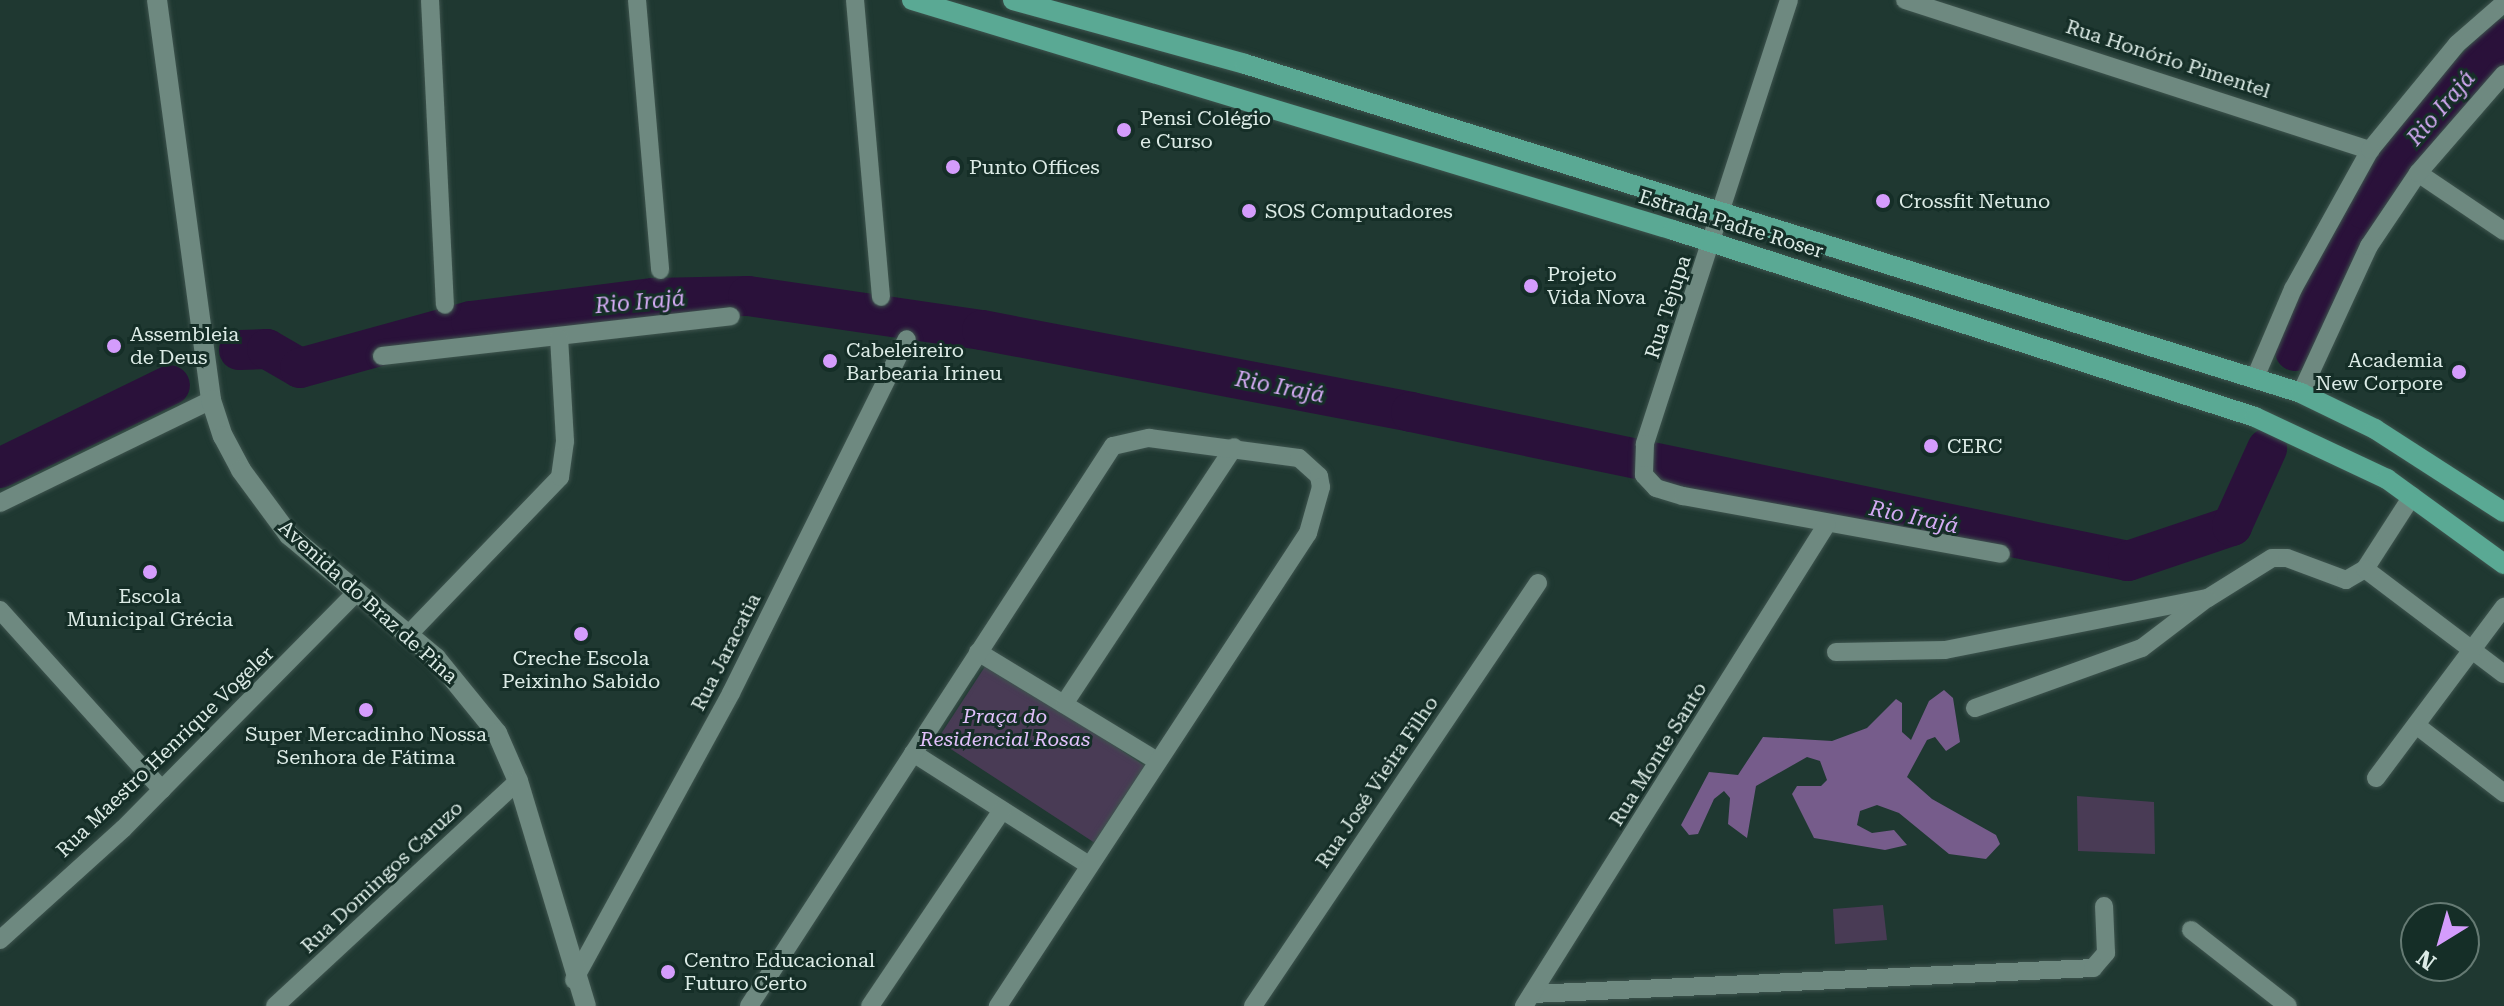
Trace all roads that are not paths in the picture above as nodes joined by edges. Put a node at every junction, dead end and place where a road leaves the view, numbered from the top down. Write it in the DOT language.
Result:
graph roads {
  1 [pos="157,0"];
  2 [pos="430,0"];
  3 [pos="637,0"];
  4 [pos="855,0"];
  5 [pos="912,0"];
  6 [pos="1013,0"];
  7 [pos="1789,0"];
  8 [pos="1905,0"];
  9 [pos="2504,3"];
  10 [pos="2504,74"];
  11 [pos="2370,150"];
  12 [pos="2418,173"];
  13 [pos="1722,214"];
  14 [pos="2504,231"];
  15 [pos="1713,243"];
  16 [pos="660,270"];
  17 [pos="881,297"];
  18 [pos="445,305"];
  19 [pos="731,316"];
  20 [pos="559,338"];
  21 [pos="907,339"];
  22 [pos="382,356"];
  23 [pos="2255,378"];
  24 [pos="2301,393"];
  25 [pos="211,400"];
  26 [pos="1234,447"];
  27 [pos="2412,496"];
  28 [pos="0,503"];
  29 [pos="2504,512"];
  30 [pos="1827,524"];
  31 [pos="2001,554"];
  32 [pos="2504,564"];
  33 [pos="2365,569"];
  34 [pos="1538,583"];
  35 [pos="357,592"];
  36 [pos="2208,598"];
  37 [pos="2504,607"];
  38 [pos="0,610"];
  39 [pos="409,634"];
  40 [pos="2473,649"];
  41 [pos="978,652"];
  42 [pos="1836,652"];
  43 [pos="2504,674"];
  44 [pos="1064,704"];
  45 [pos="1975,708"];
  46 [pos="2416,725"];
  47 [pos="913,753"];
  48 [pos="1157,761"];
  49 [pos="2376,778"];
  50 [pos="518,781"];
  51 [pos="162,790"];
  52 [pos="2504,793"];
  53 [pos="1002,810"];
  54 [pos="1089,865"];
  55 [pos="2104,906"];
  56 [pos="2191,930"];
  57 [pos="0,940"];
  58 [pos="574,980"];
  59 [pos="1528,1000"];
  60 [pos="275,1006"];
  61 [pos="586,1006"];
  62 [pos="749,1006"];
  63 [pos="870,1006"];
  64 [pos="998,1006"];
  65 [pos="1253,1006"];
  66 [pos="2288,1006"];
  1 -- 25 [label="street, Avenida do Braz de Pina"];
  2 -- 18 [label="street"];
  3 -- 16 [label="street"];
  4 -- 17 [label="street"];
  5 -- 15 [label="main road, Estrada Padre Roser"];
  6 -- 13 [label="main road, Estrada Padre Roser"];
  7 -- 13 [label="street, Rua Tejupa"];
  8 -- 11 [label="street, Rua Honório Pimentel"];
  9 -- 11 [label="street"];
  10 -- 12 [label="street"];
  11 -- 23 [label="street"];
  12 -- 14 [label="street"];
  12 -- 24 [label="street"];
  13 -- 15 [label="street, Rua Tejupa"];
  13 -- 23 [label="main road, Estrada Padre Roser"];
  15 -- 27 [label="main road, Estrada Padre Roser"];
  15 -- 30 [label="street, Rua Tejupa"];
  19 -- 20 [label="street"];
  20 -- 22 [label="street"];
  20 -- 39 [label="street"];
  21 -- 58 [label="street, Rua Jaracatia"];
  23 -- 24 [label="main road, Estrada Padre Roser"];
  24 -- 29 [label="main road, Estrada Padre Roser"];
  25 -- 28 [label="street"];
  25 -- 35 [label="street, Avenida do Braz de Pina"];
  26 -- 41 [label="street"];
  26 -- 44 [label="street"];
  26 -- 48 [label="street"];
  27 -- 32 [label="main road, Estrada Padre Roser"];
  27 -- 33 [label="street"];
  30 -- 31 [label="street, Rua Tejupa"];
  30 -- 59 [label="street, Rua Monte Santo"];
  33 -- 36 [label="street"];
  33 -- 40 [label="street"];
  34 -- 65 [label="street, Rua José Vieira Filho"];
  35 -- 39 [label="street, Avenida do Braz de Pina"];
  35 -- 51 [label="street, Rua Maestro Henrique Vogeler"];
  36 -- 42 [label="street"];
  36 -- 45 [label="street"];
  37 -- 40 [label="street"];
  38 -- 51 [label="street"];
  39 -- 50 [label="street, Avenida do Braz de Pina"];
  40 -- 43 [label="street"];
  40 -- 46 [label="street"];
  41 -- 44 [label="street"];
  41 -- 47 [label="street"];
  44 -- 48 [label="street"];
  46 -- 49 [label="street"];
  46 -- 52 [label="street"];
  47 -- 53 [label="street"];
  47 -- 62 [label="street"];
  48 -- 54 [label="street"];
  50 -- 58 [label="street, Avenida do Braz de Pina"];
  50 -- 60 [label="street, Rua Domingos Caruzo"];
  51 -- 57 [label="street, Rua Maestro Henrique Vogeler"];
  53 -- 54 [label="street"];
  53 -- 63 [label="street"];
  54 -- 64 [label="street"];
  55 -- 59 [label="street"];
  56 -- 66 [label="street"];
  58 -- 61 [label="street, Avenida do Braz de Pina"];
}
